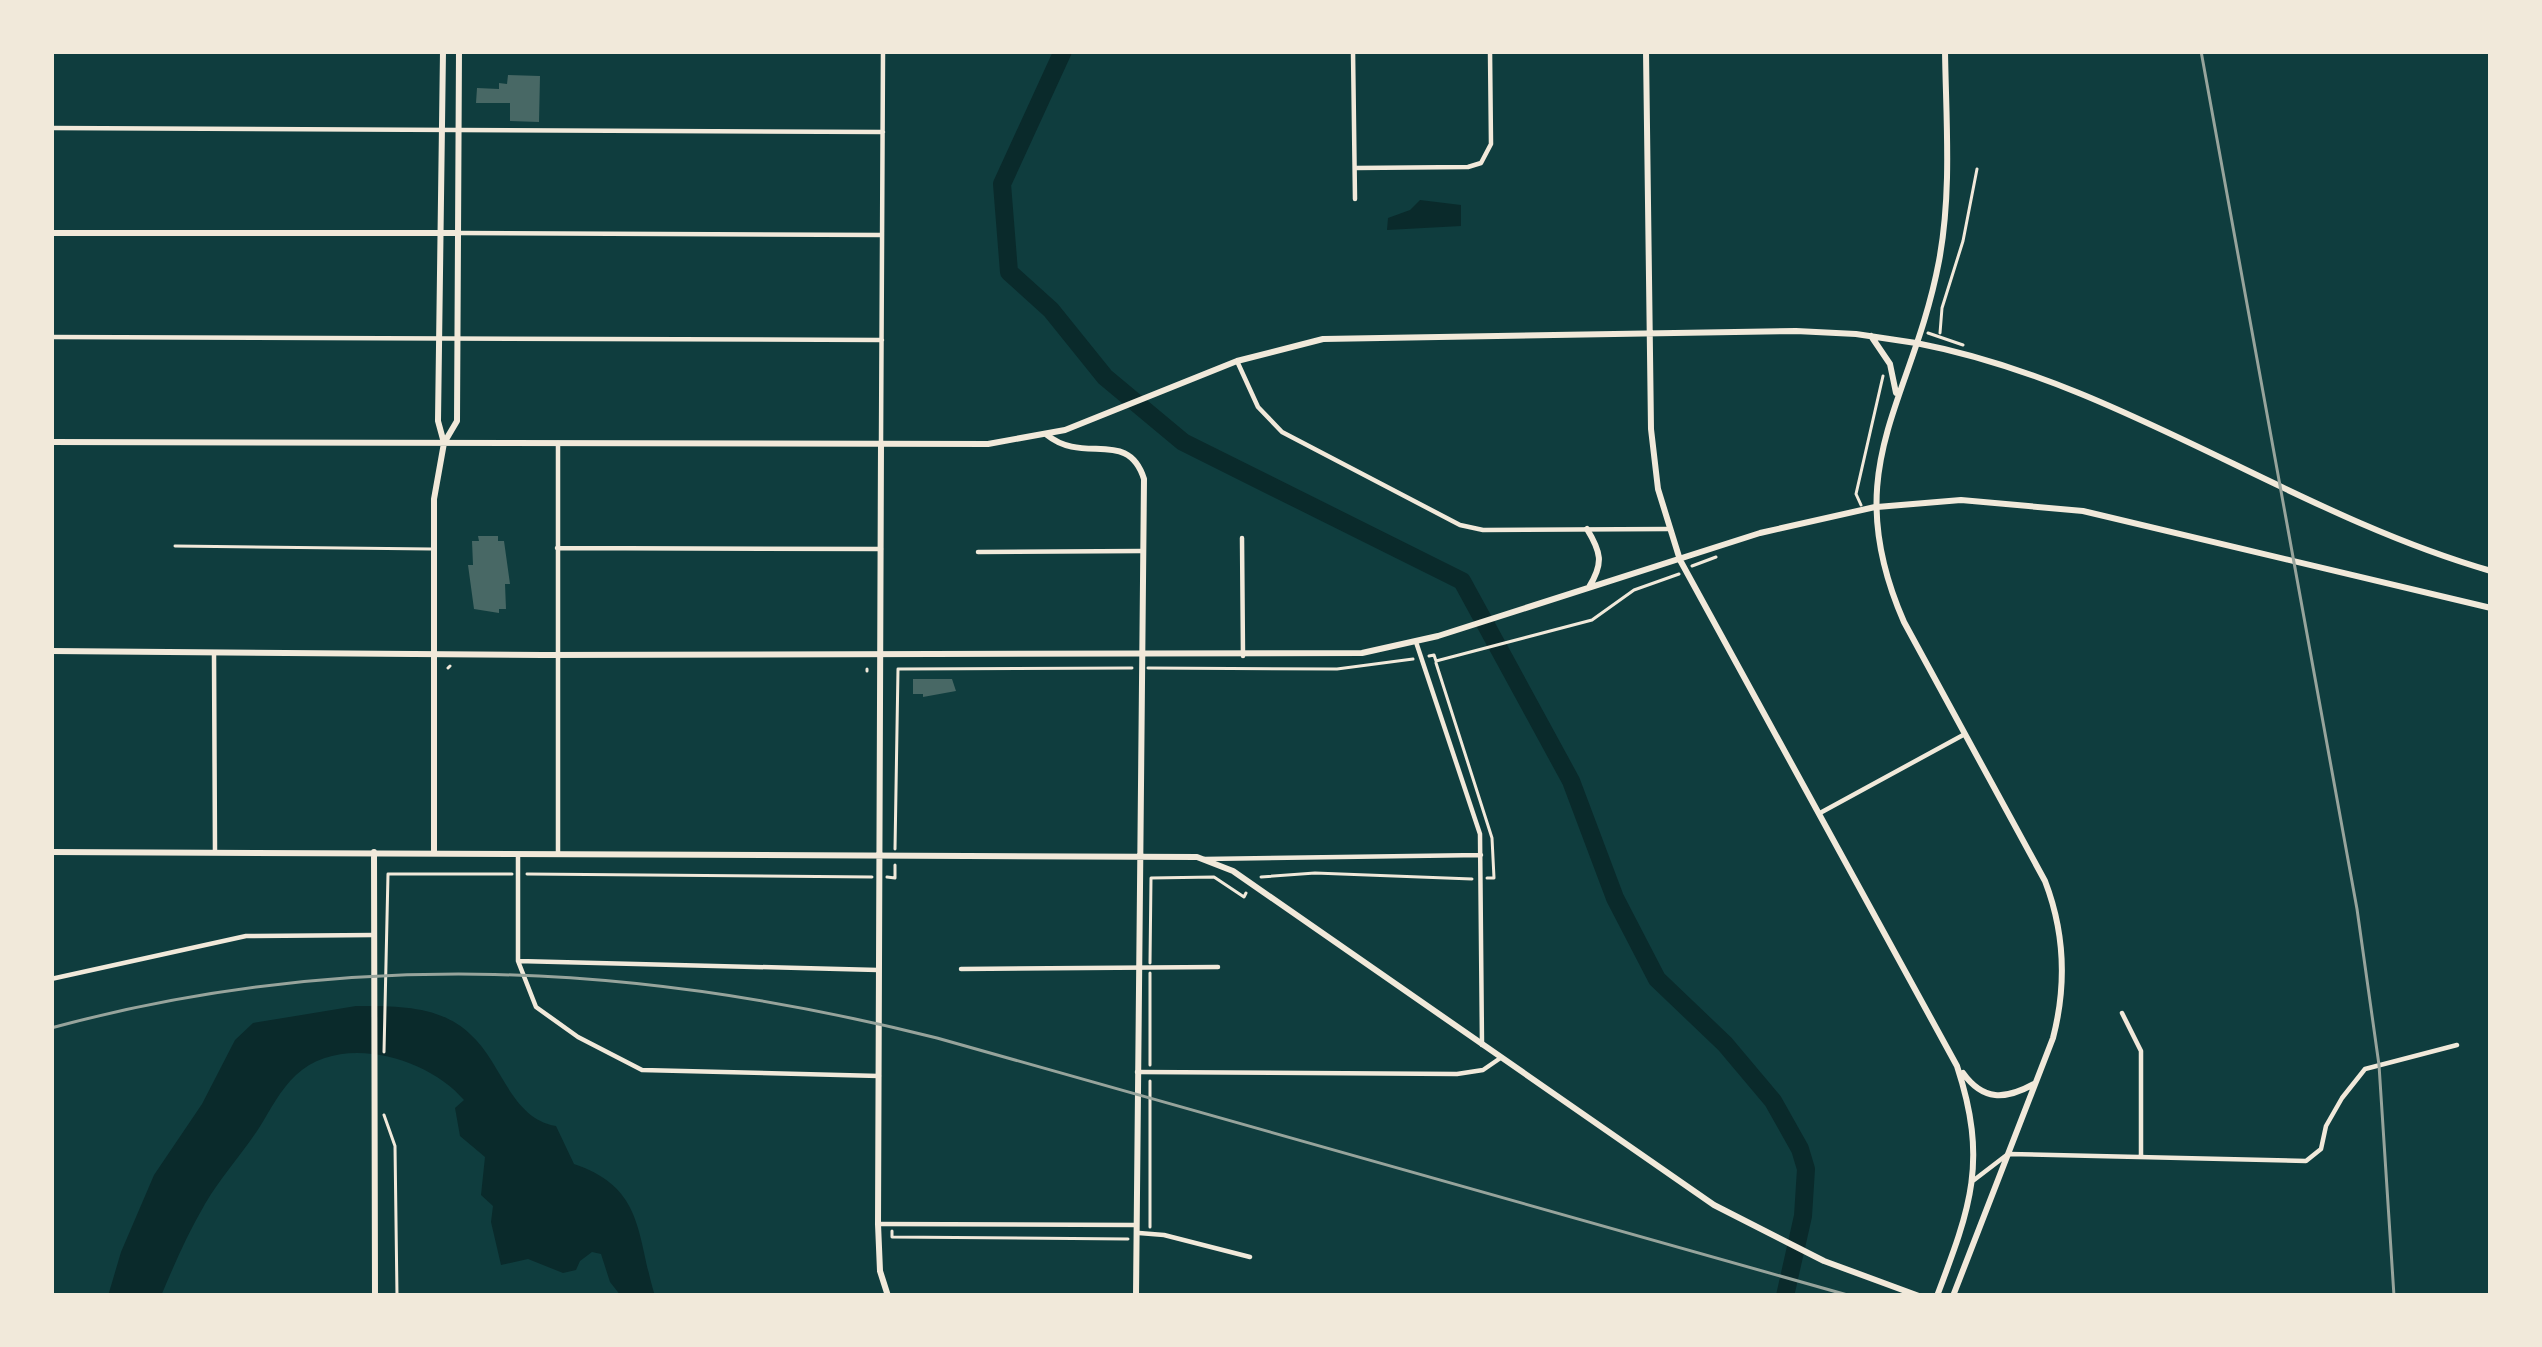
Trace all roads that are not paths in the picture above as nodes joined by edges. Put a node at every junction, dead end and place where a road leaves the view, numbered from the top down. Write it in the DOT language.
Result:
graph roads {
  1 [pos="442,51"];
  2 [pos="459,51"];
  3 [pos="883,51"];
  4 [pos="1353,51"];
  5 [pos="1490,51"];
  6 [pos="1646,51"];
  7 [pos="1945,51"];
  8 [pos="51,128"];
  9 [pos="442,130"];
  10 [pos="459,130"];
  11 [pos="883,132"];
  12 [pos="1355,168"];
  13 [pos="1355,199"];
  14 [pos="51,232"];
  15 [pos="441,233"];
  16 [pos="458,233"];
  17 [pos="882,236"];
  18 [pos="1650,333"];
  19 [pos="1871,336"];
  20 [pos="51,338"];
  21 [pos="442,339"];
  22 [pos="456,339"];
  23 [pos="882,340"];
  24 [pos="1916,343"];
  25 [pos="1238,362"];
  26 [pos="1896,396"];
  27 [pos="1048,435"];
  28 [pos="51,442"];
  29 [pos="444,443"];
  30 [pos="558,443"];
  31 [pos="881,444"];
  32 [pos="1875,508"];
  33 [pos="1669,529"];
  34 [pos="1587,530"];
  35 [pos="1242,538"];
  36 [pos="175,546"];
  37 [pos="557,548"];
  38 [pos="434,549"];
  39 [pos="881,549"];
  40 [pos="978,551"];
  41 [pos="1142,551"];
  42 [pos="1680,560"];
  43 [pos="2491,571"];
  44 [pos="1587,590"];
  45 [pos="2491,608"];
  46 [pos="1416,642"];
  47 [pos="51,651"];
  48 [pos="214,651"];
  49 [pos="880,653"];
  50 [pos="434,654"];
  51 [pos="557,655"];
  52 [pos="1141,656"];
  53 [pos="1243,656"];
  54 [pos="1965,734"];
  55 [pos="1820,813"];
  56 [pos="51,851"];
  57 [pos="215,852"];
  58 [pos="374,852"];
  59 [pos="434,853"];
  60 [pos="518,853"];
  61 [pos="558,853"];
  62 [pos="880,854"];
  63 [pos="1480,855"];
  64 [pos="1139,856"];
  65 [pos="1204,859"];
  66 [pos="374,934"];
  67 [pos="518,961"];
  68 [pos="1218,967"];
  69 [pos="961,969"];
  70 [pos="1137,969"];
  71 [pos="879,970"];
  72 [pos="51,979"];
  73 [pos="2122,1013"];
  74 [pos="1482,1045"];
  75 [pos="2456,1045"];
  76 [pos="1501,1058"];
  77 [pos="1957,1066"];
  78 [pos="1137,1072"];
  79 [pos="879,1076"];
  80 [pos="2036,1083"];
  81 [pos="2008,1154"];
  82 [pos="2140,1156"];
  83 [pos="1974,1180"];
  84 [pos="878,1224"];
  85 [pos="1136,1232"];
  86 [pos="1250,1257"];
  87 [pos="887,1293"];
  88 [pos="374,1296"];
  89 [pos="1136,1296"];
  90 [pos="1919,1296"];
  91 [pos="1937,1296"];
  92 [pos="1953,1296"];
  1 -- 9 [label="main road"];
  2 -- 10 [label="main road"];
  3 -- 11 [label="street"];
  4 -- 12 [label="street"];
  5 -- 12 [label="street"];
  6 -- 18 [label="main road"];
  7 -- 24 [label="main road"];
  8 -- 9 [label="street"];
  9 -- 10 [label="street"];
  9 -- 15 [label="main road"];
  10 -- 11 [label="street"];
  10 -- 16 [label="main road"];
  11 -- 17 [label="street"];
  12 -- 13 [label="street"];
  14 -- 15 [label="main road"];
  15 -- 16 [label="main road"];
  15 -- 21 [label="main road"];
  16 -- 17 [label="street"];
  16 -- 22 [label="main road"];
  17 -- 23 [label="street"];
  18 -- 19 [label="main road"];
  18 -- 25 [label="main road"];
  18 -- 33 [label="main road"];
  19 -- 24 [label="main road"];
  19 -- 26 [label="main road"];
  20 -- 21 [label="street"];
  21 -- 22 [label="street"];
  21 -- 29 [label="main road"];
  22 -- 23 [label="street"];
  22 -- 29 [label="main road"];
  23 -- 31 [label="street"];
  24 -- 26 [label="main road"];
  24 -- 43 [label="main road"];
  25 -- 27 [label="main road"];
  25 -- 34 [label="street"];
  26 -- 32 [label="main road"];
  27 -- 31 [label="main road"];
  27 -- 41 [label="main road"];
  28 -- 29 [label="main road"];
  29 -- 30 [label="main road"];
  29 -- 38 [label="main road"];
  30 -- 31 [label="main road"];
  30 -- 37 [label="street"];
  31 -- 39 [label="main road"];
  32 -- 42 [label="main road"];
  32 -- 45 [label="main road"];
  32 -- 54 [label="main road"];
  33 -- 34 [label="street"];
  33 -- 42 [label="main road"];
  34 -- 44 [label="main road"];
  35 -- 53 [label="street"];
  36 -- 38 [label="lane"];
  37 -- 39 [label="street"];
  37 -- 51 [label="street"];
  38 -- 50 [label="main road"];
  39 -- 49 [label="main road"];
  40 -- 41 [label="street"];
  41 -- 52 [label="main road"];
  42 -- 44 [label="main road"];
  42 -- 55 [label="main road"];
  44 -- 46 [label="main road"];
  46 -- 53 [label="main road"];
  46 -- 63 [label="street"];
  47 -- 48 [label="main road"];
  48 -- 50 [label="main road"];
  48 -- 57 [label="street"];
  49 -- 51 [label="main road"];
  49 -- 52 [label="main road"];
  49 -- 62 [label="main road"];
  50 -- 51 [label="main road"];
  50 -- 59 [label="main road"];
  51 -- 61 [label="street"];
  52 -- 53 [label="main road"];
  52 -- 64 [label="main road"];
  54 -- 55 [label="street"];
  54 -- 80 [label="main road"];
  55 -- 77 [label="main road"];
  56 -- 57 [label="main road"];
  57 -- 58 [label="main road"];
  58 -- 59 [label="main road"];
  58 -- 66 [label="main road"];
  59 -- 60 [label="main road"];
  60 -- 61 [label="main road"];
  60 -- 67 [label="street"];
  61 -- 62 [label="main road"];
  62 -- 64 [label="main road"];
  62 -- 71 [label="main road"];
  63 -- 65 [label="street"];
  63 -- 74 [label="street"];
  64 -- 65 [label="main road"];
  64 -- 70 [label="main road"];
  65 -- 74 [label="main road"];
  66 -- 72 [label="street"];
  66 -- 88 [label="main road"];
  67 -- 71 [label="street"];
  67 -- 79 [label="street"];
  68 -- 70 [label="street"];
  69 -- 70 [label="street"];
  70 -- 78 [label="main road"];
  71 -- 79 [label="main road"];
  73 -- 82 [label="street"];
  74 -- 76 [label="main road"];
  75 -- 82 [label="street"];
  76 -- 78 [label="street"];
  76 -- 90 [label="main road"];
  77 -- 80 [label="main road"];
  77 -- 83 [label="main road"];
  78 -- 85 [label="main road"];
  79 -- 84 [label="main road"];
  80 -- 81 [label="main road"];
  81 -- 82 [label="street"];
  81 -- 83 [label="street"];
  81 -- 92 [label="main road"];
  83 -- 91 [label="main road"];
  84 -- 85 [label="street"];
  84 -- 87 [label="main road"];
  85 -- 86 [label="street"];
  85 -- 89 [label="main road"];
}
